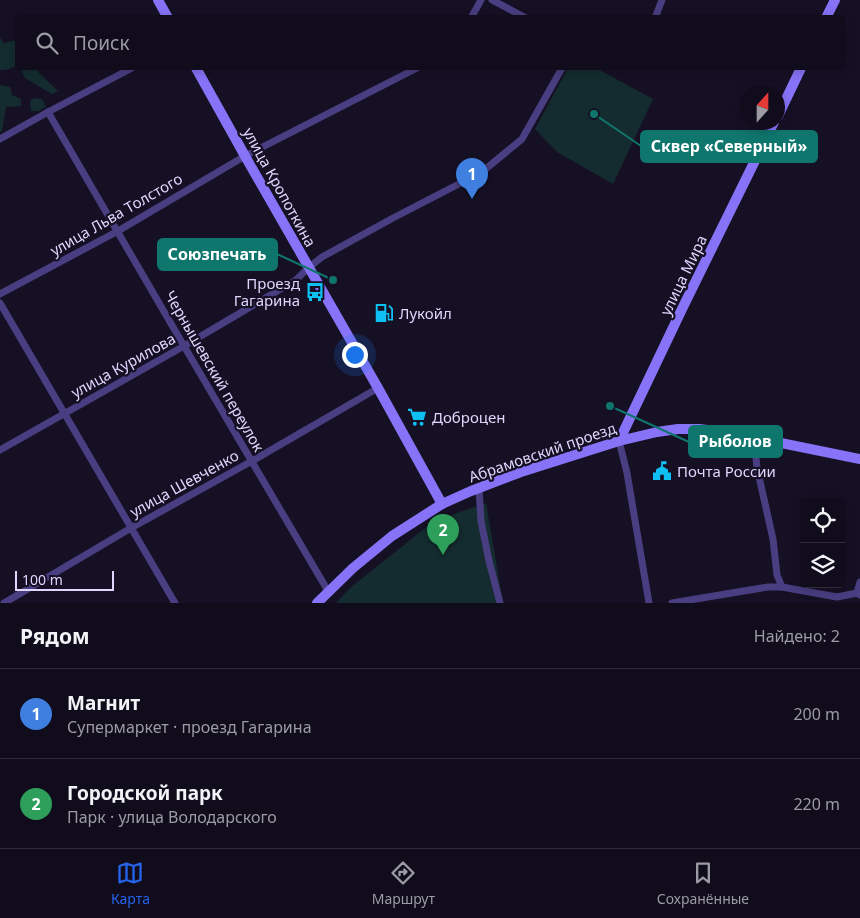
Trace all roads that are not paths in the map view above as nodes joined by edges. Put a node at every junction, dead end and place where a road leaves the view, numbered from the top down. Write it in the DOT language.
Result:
graph roads {
  1 [pos="158,0"];
  2 [pos="481,0"];
  3 [pos="492,0"];
  4 [pos="662,0"];
  5 [pos="835,0"];
  6 [pos="166,15"];
  7 [pos="473,15"];
  8 [pos="520,15"];
  9 [pos="656,15"];
  10 [pos="828,15"];
  11 [pos="128,70"];
  12 [pos="197,70"];
  13 [pos="413,70"];
  14 [pos="561,70"];
  15 [pos="801,70"];
  16 [pos="785,102"];
  17 [pos="48,112"];
  18 [pos="770,130"];
  19 [pos="0,140"];
  20 [pos="244,156"];
  21 [pos="118,231"];
  22 [pos="308,268"];
  23 [pos="0,294"];
  24 [pos="0,302"];
  25 [pos="184,346"];
  26 [pos="378,388"];
  27 [pos="64,413"];
  28 [pos="754,437"];
  29 [pos="619,441"];
  30 [pos="0,450"];
  31 [pos="860,459"];
  32 [pos="252,461"];
  33 [pos="479,488"];
  34 [pos="442,504"];
  35 [pos="131,528"];
  36 [pos="860,582"];
  37 [pos="782,587"];
  38 [pos="328,591"];
  39 [pos="859,594"];
  40 [pos="4,603"];
  41 [pos="175,603"];
  42 [pos="317,603"];
  43 [pos="500,603"];
  44 [pos="649,603"];
  45 [pos="672,603"];
  1 -- 6 [label="street"];
  2 -- 7 [label="street"];
  3 -- 8 [label="street"];
  4 -- 9 [label="street"];
  5 -- 10 [label="street"];
  11 -- 17 [label="street"];
  12 -- 20 [label="street, улица Кропоткина"];
  13 -- 20 [label="street, улица Льва Толстого"];
  14 -- 22 [label="street"];
  15 -- 16 [label="street"];
  17 -- 19 [label="street"];
  17 -- 21 [label="street, Чернышевский переулок"];
  18 -- 29 [label="street, улица Мира"];
  20 -- 21 [label="street, улица Льва Толстого"];
  20 -- 22 [label="street, улица Кропоткина"];
  21 -- 23 [label="street, улица Льва Толстого"];
  21 -- 25 [label="street, Чернышевский переулок"];
  22 -- 25 [label="street, улица Курилова"];
  22 -- 26 [label="street, улица Кропоткина"];
  24 -- 27 [label="street"];
  25 -- 27 [label="street, улица Курилова"];
  25 -- 32 [label="street, Чернышевский переулок"];
  26 -- 32 [label="street, улица Шевченко"];
  26 -- 34 [label="street, улица Кропоткина"];
  27 -- 30 [label="street, улица Курилова"];
  27 -- 35 [label="street"];
  28 -- 29 [label="street, Абрамовский проезд"];
  28 -- 31 [label="street, Абрамовский проезд"];
  28 -- 37 [label="street"];
  29 -- 33 [label="street, Абрамовский проезд"];
  29 -- 44 [label="street"];
  32 -- 35 [label="street, улица Шевченко"];
  32 -- 38 [label="street, Чернышевский переулок"];
  33 -- 34 [label="street, Абрамовский проезд"];
  33 -- 43 [label="street"];
  34 -- 38 [label="street, Абрамовский проезд"];
  35 -- 40 [label="street, улица Шевченко"];
  35 -- 41 [label="street"];
  36 -- 39 [label="street"];
  37 -- 39 [label="street"];
  37 -- 45 [label="street"];
  38 -- 42 [label="street, Абрамовский проезд"];
}
